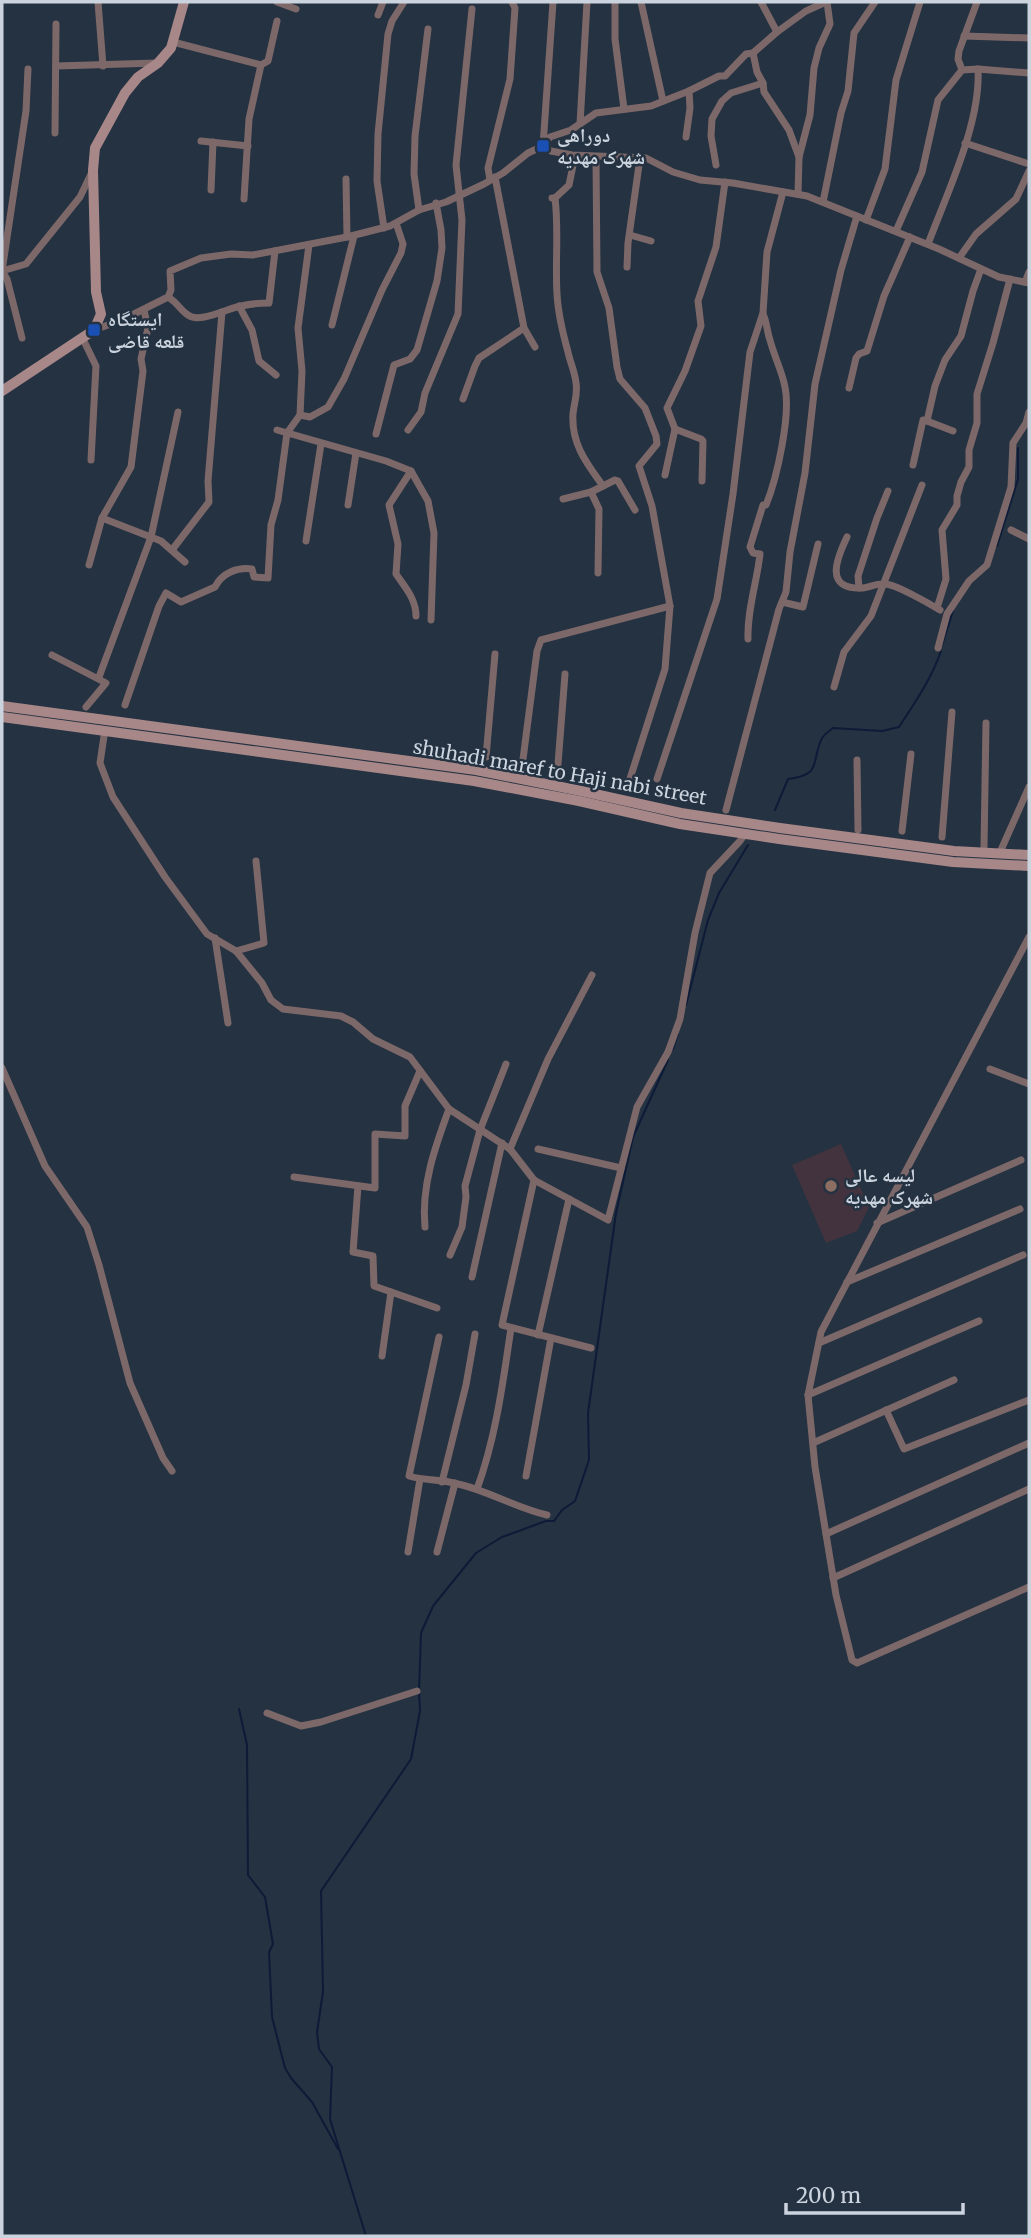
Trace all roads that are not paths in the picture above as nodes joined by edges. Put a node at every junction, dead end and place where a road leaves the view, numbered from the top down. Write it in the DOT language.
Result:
graph roads {
  1 [pos="98,2"];
  2 [pos="184,2"];
  3 [pos="277,2"];
  4 [pos="383,2"];
  5 [pos="404,2"];
  6 [pos="512,2"];
  7 [pos="553,2"];
  8 [pos="587,2"];
  9 [pos="615,2"];
  10 [pos="641,2"];
  11 [pos="761,2"];
  12 [pos="826,2"];
  13 [pos="875,2"];
  14 [pos="920,2"];
  15 [pos="977,2"];
  16 [pos="296,9"];
  17 [pos="472,9"];
  18 [pos="378,15"];
  19 [pos="277,21"];
  20 [pos="56,24"];
  21 [pos="428,29"];
  22 [pos="777,32"];
  23 [pos="964,36"];
  24 [pos="1029,38"];
  25 [pos="173,42"];
  26 [pos="753,53"];
  27 [pos="158,62"];
  28 [pos="261,65"];
  29 [pos="56,66"];
  30 [pos="103,66"];
  31 [pos="28,69"];
  32 [pos="978,69"];
  33 [pos="962,70"];
  34 [pos="1029,73"];
  35 [pos="725,76"];
  36 [pos="763,83"];
  37 [pos="689,91"];
  38 [pos="731,93"];
  39 [pos="663,101"];
  40 [pos="624,109"];
  41 [pos="580,124"];
  42 [pos="55,134"];
  43 [pos="686,137"];
  44 [pos="201,141"];
  45 [pos="213,142"];
  46 [pos="965,143"];
  47 [pos="248,146"];
  48 [pos="543,146"];
  49 [pos="575,156"];
  50 [pos="799,156"];
  51 [pos="596,158"];
  52 [pos="640,158"];
  53 [pos="1029,164"];
  54 [pos="716,165"];
  55 [pos="93,170"];
  56 [pos="1029,171"];
  57 [pos="346,179"];
  58 [pos="493,179"];
  59 [pos="725,182"];
  60 [pos="211,190"];
  61 [pos="783,192"];
  62 [pos="798,194"];
  63 [pos="460,195"];
  64 [pos="244,199"];
  65 [pos="823,202"];
  66 [pos="436,203"];
  67 [pos="419,210"];
  68 [pos="857,216"];
  69 [pos="866,220"];
  70 [pos="396,223"];
  71 [pos="384,228"];
  72 [pos="896,231"];
  73 [pos="630,235"];
  74 [pos="350,236"];
  75 [pos="909,237"];
  76 [pos="651,241"];
  77 [pos="928,244"];
  78 [pos="309,245"];
  79 [pos="275,251"];
  80 [pos="958,258"];
  81 [pos="627,267"];
  82 [pos="981,269"];
  83 [pos="2,271"];
  84 [pos="1029,272"];
  85 [pos="1010,279"];
  86 [pos="1027,283"];
  87 [pos="168,297"];
  88 [pos="239,306"];
  89 [pos="144,310"];
  90 [pos="222,312"];
  91 [pos="763,313"];
  92 [pos="332,325"];
  93 [pos="524,328"];
  94 [pos="94,330"];
  95 [pos="82,337"];
  96 [pos="22,338"];
  97 [pos="535,347"];
  98 [pos="276,375"];
  99 [pos="849,388"];
  100 [pos="2,391"];
  101 [pos="463,398"];
  102 [pos="178,412"];
  103 [pos="1029,412"];
  104 [pos="300,415"];
  105 [pos="927,421"];
  106 [pos="675,429"];
  107 [pos="277,430"];
  108 [pos="408,430"];
  109 [pos="953,431"];
  110 [pos="287,433"];
  111 [pos="376,434"];
  112 [pos="321,444"];
  113 [pos="356,453"];
  114 [pos="91,460"];
  115 [pos="913,465"];
  116 [pos="411,471"];
  117 [pos="665,475"];
  118 [pos="702,481"];
  119 [pos="922,485"];
  120 [pos="603,486"];
  121 [pos="888,491"];
  122 [pos="591,492"];
  123 [pos="563,499"];
  124 [pos="348,505"];
  125 [pos="635,510"];
  126 [pos="102,518"];
  127 [pos="1011,530"];
  128 [pos="151,537"];
  129 [pos="847,537"];
  130 [pos="1029,539"];
  131 [pos="306,541"];
  132 [pos="818,544"];
  133 [pos="173,550"];
  134 [pos="185,562"];
  135 [pos="89,565"];
  136 [pos="598,573"];
  137 [pos="884,583"];
  138 [pos="859,588"];
  139 [pos="782,602"];
  140 [pos="670,606"];
  141 [pos="937,608"];
  142 [pos="947,614"];
  143 [pos="416,616"];
  144 [pos="431,620"];
  145 [pos="748,639"];
  146 [pos="938,648"];
  147 [pos="495,654"];
  148 [pos="52,655"];
  149 [pos="565,674"];
  150 [pos="99,677"];
  151 [pos="834,687"];
  152 [pos="125,705"];
  153 [pos="2,706"];
  154 [pos="86,707"];
  155 [pos="952,712"];
  156 [pos="2,717"];
  157 [pos="986,723"];
  158 [pos="104,736"];
  159 [pos="911,754"];
  160 [pos="486,757"];
  161 [pos="857,760"];
  162 [pos="522,767"];
  163 [pos="557,777"];
  164 [pos="657,779"];
  165 [pos="1029,787"];
  166 [pos="627,788"];
  167 [pos="726,810"];
  168 [pos="858,830"];
  169 [pos="902,831"];
  170 [pos="746,833"];
  171 [pos="942,837"];
  172 [pos="985,847"];
  173 [pos="1001,850"];
  174 [pos="1029,855"];
  175 [pos="256,861"];
  176 [pos="1029,866"];
  177 [pos="1029,937"];
  178 [pos="215,939"];
  179 [pos="236,951"];
  180 [pos="592,975"];
  181 [pos="228,1023"];
  182 [pos="506,1064"];
  183 [pos="2,1068"];
  184 [pos="990,1069"];
  185 [pos="420,1071"];
  186 [pos="1028,1081"];
  187 [pos="449,1109"];
  188 [pos="480,1130"];
  189 [pos="502,1143"];
  190 [pos="510,1149"];
  191 [pos="538,1149"];
  192 [pos="1021,1160"];
  193 [pos="621,1168"];
  194 [pos="294,1177"];
  195 [pos="534,1180"];
  196 [pos="358,1186"];
  197 [pos="569,1199"];
  198 [pos="1020,1209"];
  199 [pos="877,1223"];
  200 [pos="425,1227"];
  201 [pos="450,1255"];
  202 [pos="1023,1255"];
  203 [pos="472,1277"];
  204 [pos="846,1282"];
  205 [pos="391,1292"];
  206 [pos="437,1308"];
  207 [pos="979,1321"];
  208 [pos="511,1328"];
  209 [pos="475,1334"];
  210 [pos="538,1335"];
  211 [pos="439,1338"];
  212 [pos="551,1338"];
  213 [pos="819,1343"];
  214 [pos="591,1348"];
  215 [pos="382,1356"];
  216 [pos="954,1380"];
  217 [pos="808,1395"];
  218 [pos="1029,1400"];
  219 [pos="886,1410"];
  220 [pos="813,1443"];
  221 [pos="1029,1443"];
  222 [pos="172,1471"];
  223 [pos="526,1476"];
  224 [pos="420,1479"];
  225 [pos="442,1482"];
  226 [pos="455,1483"];
  227 [pos="477,1489"];
  228 [pos="1029,1489"];
  229 [pos="547,1515"];
  230 [pos="826,1534"];
  231 [pos="408,1552"];
  232 [pos="437,1552"];
  233 [pos="833,1578"];
  234 [pos="1029,1587"];
  235 [pos="417,1691"];
  236 [pos="267,1713"];
  1 -- 30 [label="street"];
  2 -- 25 [label="main road"];
  3 -- 16 [label="street"];
  4 -- 18 [label="street"];
  5 -- 71 [label="street"];
  6 -- 58 [label="street"];
  7 -- 48 [label="street"];
  8 -- 41 [label="street"];
  9 -- 40 [label="street"];
  10 -- 39 [label="street"];
  11 -- 22 [label="street"];
  12 -- 22 [label="street"];
  12 -- 50 [label="street"];
  13 -- 65 [label="street"];
  14 -- 69 [label="street"];
  15 -- 23 [label="street"];
  17 -- 63 [label="street"];
  19 -- 28 [label="street"];
  20 -- 29 [label="street"];
  21 -- 67 [label="street"];
  22 -- 26 [label="street"];
  23 -- 24 [label="street"];
  23 -- 33 [label="street"];
  25 -- 27 [label="main road"];
  25 -- 28 [label="street"];
  26 -- 35 [label="street"];
  26 -- 36 [label="street"];
  27 -- 30 [label="street"];
  27 -- 55 [label="main road"];
  28 -- 47 [label="street"];
  29 -- 30 [label="street"];
  29 -- 42 [label="street"];
  31 -- 83 [label="street"];
  32 -- 33 [label="street"];
  32 -- 34 [label="street"];
  32 -- 46 [label="street"];
  33 -- 72 [label="street"];
  35 -- 37 [label="street"];
  35 -- 38 [label="street"];
  36 -- 38 [label="street"];
  36 -- 50 [label="street"];
  37 -- 39 [label="street"];
  37 -- 43 [label="street"];
  38 -- 54 [label="street"];
  39 -- 40 [label="street"];
  40 -- 41 [label="street"];
  41 -- 48 [label="street"];
  44 -- 45 [label="street"];
  45 -- 47 [label="street"];
  45 -- 60 [label="street"];
  46 -- 53 [label="street"];
  46 -- 77 [label="street"];
  47 -- 64 [label="street"];
  48 -- 49 [label="street"];
  48 -- 58 [label="street"];
  49 -- 51 [label="street"];
  49 -- 120 [label="street"];
  50 -- 62 [label="street"];
  51 -- 52 [label="street"];
  51 -- 140 [label="street"];
  52 -- 59 [label="street"];
  52 -- 73 [label="street"];
  55 -- 83 [label="street"];
  55 -- 94 [label="main road"];
  56 -- 80 [label="street"];
  57 -- 74 [label="street"];
  58 -- 63 [label="street"];
  58 -- 93 [label="street"];
  59 -- 61 [label="street"];
  59 -- 106 [label="street"];
  61 -- 62 [label="street"];
  61 -- 91 [label="street"];
  62 -- 65 [label="street"];
  63 -- 66 [label="street"];
  63 -- 108 [label="street"];
  65 -- 68 [label="street"];
  66 -- 67 [label="street"];
  66 -- 111 [label="street"];
  67 -- 70 [label="street"];
  68 -- 69 [label="street"];
  68 -- 139 [label="street"];
  69 -- 72 [label="street"];
  70 -- 71 [label="street"];
  70 -- 104 [label="street"];
  71 -- 74 [label="street"];
  72 -- 75 [label="street"];
  73 -- 76 [label="street"];
  73 -- 81 [label="street"];
  74 -- 78 [label="street"];
  74 -- 92 [label="street"];
  75 -- 77 [label="street"];
  75 -- 99 [label="street"];
  77 -- 80 [label="street"];
  78 -- 79 [label="street"];
  78 -- 104 [label="street"];
  79 -- 87 [label="street"];
  79 -- 88 [label="street"];
  80 -- 82 [label="street"];
  82 -- 85 [label="street"];
  82 -- 105 [label="street"];
  83 -- 96 [label="street"];
  84 -- 86 [label="street"];
  85 -- 86 [label="street"];
  85 -- 141 [label="street"];
  87 -- 89 [label="street"];
  87 -- 90 [label="street"];
  88 -- 90 [label="street"];
  88 -- 98 [label="street"];
  89 -- 94 [label="street"];
  89 -- 126 [label="street"];
  90 -- 133 [label="street"];
  91 -- 145 [label="street"];
  91 -- 164 [label="street"];
  93 -- 97 [label="street"];
  93 -- 101 [label="street"];
  94 -- 95 [label="main road"];
  95 -- 100 [label="main road"];
  95 -- 114 [label="street"];
  102 -- 128 [label="street"];
  103 -- 142 [label="street"];
  104 -- 110 [label="street"];
  105 -- 109 [label="street"];
  105 -- 115 [label="street"];
  106 -- 117 [label="street"];
  106 -- 118 [label="street"];
  107 -- 110 [label="street"];
  110 -- 112 [label="street"];
  110 -- 152 [label="street"];
  112 -- 113 [label="street"];
  112 -- 131 [label="street"];
  113 -- 116 [label="street"];
  113 -- 124 [label="street"];
  116 -- 143 [label="street"];
  116 -- 144 [label="street"];
  119 -- 137 [label="street"];
  120 -- 122 [label="street"];
  120 -- 125 [label="street"];
  121 -- 138 [label="street"];
  122 -- 123 [label="street"];
  122 -- 136 [label="street"];
  126 -- 128 [label="street"];
  126 -- 135 [label="street"];
  127 -- 130 [label="street"];
  128 -- 133 [label="street"];
  128 -- 150 [label="street"];
  129 -- 138 [label="street"];
  132 -- 139 [label="street"];
  133 -- 134 [label="street"];
  137 -- 138 [label="street"];
  137 -- 141 [label="street"];
  137 -- 151 [label="street"];
  139 -- 167 [label="street"];
  140 -- 162 [label="street"];
  140 -- 166 [label="street"];
  141 -- 142 [label="street"];
  142 -- 146 [label="street"];
  147 -- 160 [label="street"];
  148 -- 150 [label="street"];
  149 -- 163 [label="street"];
  150 -- 154 [label="street"];
  153 -- 174 [label="main road, shuhadi maref to Haji nabi street"];
  155 -- 171 [label="street"];
  156 -- 170 [label="main road"];
  157 -- 172 [label="street"];
  158 -- 178 [label="street"];
  159 -- 169 [label="street"];
  161 -- 168 [label="street"];
  165 -- 173 [label="street"];
  170 -- 176 [label="main road"];
  170 -- 193 [label="street"];
  175 -- 179 [label="street"];
  177 -- 199 [label="street"];
  178 -- 179 [label="street"];
  178 -- 181 [label="street"];
  179 -- 185 [label="street"];
  180 -- 190 [label="street"];
  182 -- 188 [label="street"];
  183 -- 222 [label="street"];
  184 -- 186 [label="street"];
  185 -- 187 [label="street"];
  185 -- 196 [label="street"];
  187 -- 188 [label="street"];
  187 -- 200 [label="street"];
  188 -- 189 [label="street"];
  188 -- 201 [label="street"];
  189 -- 190 [label="street"];
  189 -- 203 [label="street"];
  190 -- 195 [label="street"];
  191 -- 193 [label="street"];
  192 -- 199 [label="street"];
  193 -- 197 [label="street"];
  194 -- 196 [label="street"];
  195 -- 197 [label="street"];
  195 -- 208 [label="street"];
  196 -- 205 [label="street"];
  197 -- 210 [label="street"];
  198 -- 204 [label="street"];
  199 -- 204 [label="street"];
  202 -- 213 [label="street"];
  204 -- 213 [label="street"];
  205 -- 206 [label="street"];
  205 -- 215 [label="street"];
  207 -- 217 [label="street"];
  208 -- 210 [label="street"];
  208 -- 227 [label="street"];
  209 -- 225 [label="street"];
  210 -- 212 [label="street"];
  211 -- 224 [label="street"];
  212 -- 214 [label="street"];
  212 -- 223 [label="street"];
  213 -- 217 [label="street"];
  216 -- 219 [label="street"];
  217 -- 220 [label="street"];
  218 -- 219 [label="street"];
  219 -- 220 [label="street"];
  220 -- 230 [label="street"];
  221 -- 230 [label="street"];
  224 -- 225 [label="street"];
  224 -- 231 [label="street"];
  225 -- 226 [label="street"];
  226 -- 227 [label="street"];
  226 -- 232 [label="street"];
  227 -- 229 [label="street"];
  228 -- 233 [label="street"];
  230 -- 233 [label="street"];
  233 -- 234 [label="street"];
  235 -- 236 [label="street"];
}
